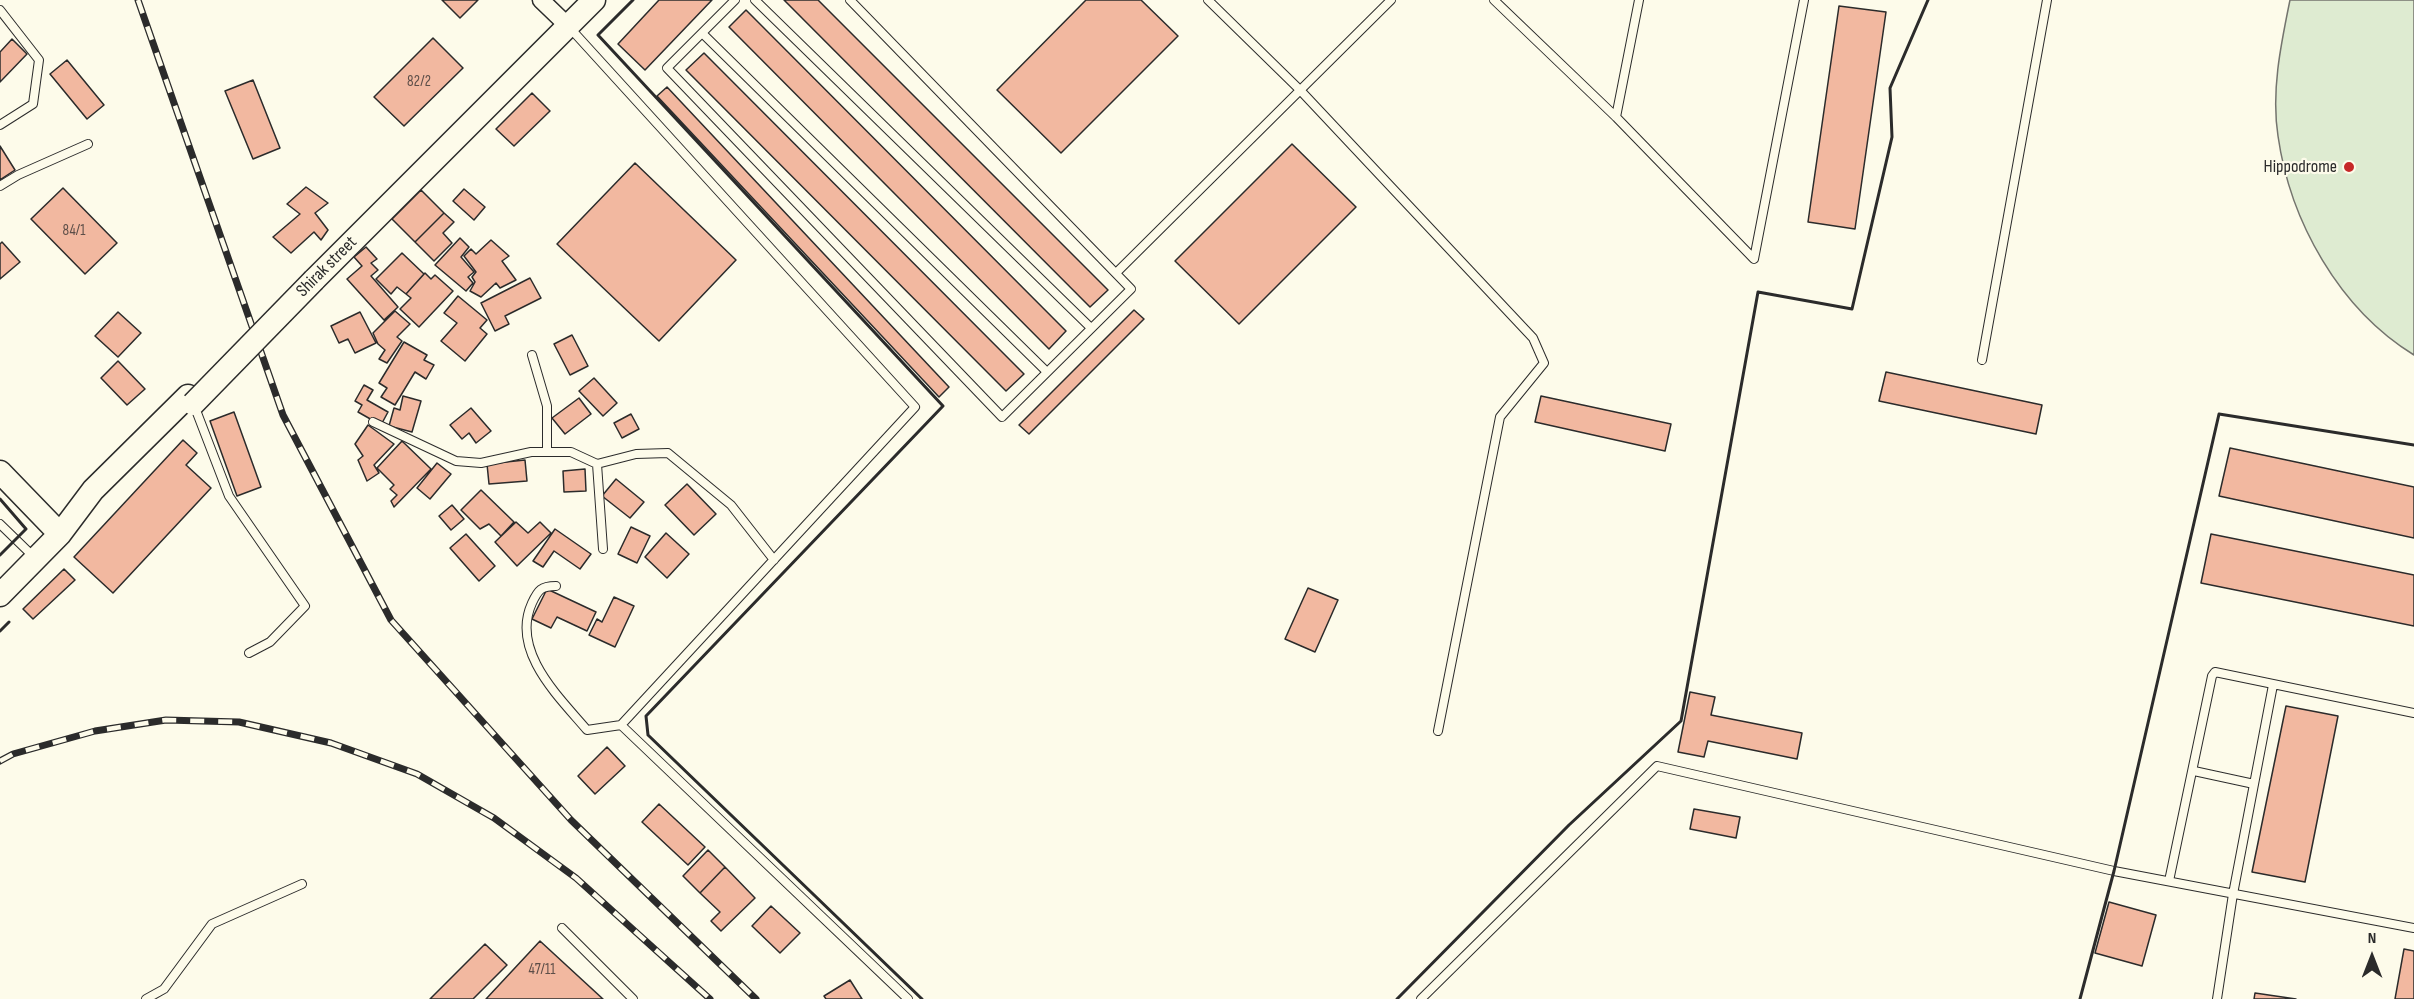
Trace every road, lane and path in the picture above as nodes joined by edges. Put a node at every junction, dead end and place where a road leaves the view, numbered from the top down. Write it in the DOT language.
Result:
graph roads {
  1 [pos="541,0"];
  2 [pos="583,0"];
  3 [pos="594,0"];
  4 [pos="735,0"];
  5 [pos="755,0"];
  6 [pos="850,0"];
  7 [pos="1208,0"];
  8 [pos="1391,0"];
  9 [pos="1494,0"];
  10 [pos="1639,0"];
  11 [pos="1804,0"];
  12 [pos="2047,0"];
  13 [pos="0,10"];
  14 [pos="565,23"];
  15 [pos="702,33"];
  16 [pos="1300,90"];
  17 [pos="1616,117"];
  18 [pos="0,125"];
  19 [pos="88,144"];
  20 [pos="0,186"];
  21 [pos="1116,273"];
  22 [pos="1091,328"];
  23 [pos="532,355"];
  24 [pos="1982,360"];
  25 [pos="1047,372"];
  26 [pos="191,400"];
  27 [pos="374,422"];
  28 [pos="547,452"];
  29 [pos="597,464"];
  30 [pos="0,472"];
  31 [pos="0,524"];
  32 [pos="60,534"];
  33 [pos="603,549"];
  34 [pos="36,559"];
  35 [pos="774,560"];
  36 [pos="556,586"];
  37 [pos="0,595"];
  38 [pos="249,653"];
  39 [pos="2273,685"];
  40 [pos="2414,713"];
  41 [pos="621,725"];
  42 [pos="1438,731"];
  43 [pos="2194,771"];
  44 [pos="2254,784"];
  45 [pos="2169,881"];
  46 [pos="302,884"];
  47 [pos="2233,894"];
  48 [pos="562,928"];
  49 [pos="2414,928"];
  50 [pos="146,999"];
  51 [pos="633,999"];
  52 [pos="908,999"];
  53 [pos="1421,999"];
  54 [pos="2217,999"];
  1 -- 14 [label="street"];
  2 -- 14 [label="main road, Shirak street"];
  3 -- 14 [label="main road, Shirak street"];
  4 -- 15 [label="lane"];
  5 -- 22 [label="lane"];
  6 -- 21 [label="lane"];
  7 -- 16 [label="lane"];
  8 -- 16 [label="lane"];
  9 -- 17 [label="lane"];
  10 -- 17 [label="lane"];
  11 -- 17 [label="lane"];
  12 -- 24 [label="lane"];
  13 -- 18 [label="lane"];
  14 -- 26 [label="main road, Shirak street, bridge"];
  14 -- 35 [label="lane"];
  15 -- 25 [label="lane"];
  15 -- 25 [label="lane"];
  16 -- 21 [label="lane"];
  16 -- 42 [label="lane"];
  19 -- 20 [label="lane"];
  21 -- 22 [label="lane"];
  22 -- 25 [label="lane"];
  23 -- 28 [label="lane"];
  26 -- 32 [label="main road, Shirak street"];
  26 -- 38 [label="lane"];
  27 -- 28 [label="lane"];
  28 -- 29 [label="lane"];
  29 -- 33 [label="lane"];
  29 -- 35 [label="lane"];
  30 -- 32 [label="main road"];
  31 -- 34 [label="lane"];
  32 -- 34 [label="main road, Shirak street"];
  34 -- 37 [label="main road, Shirak street"];
  35 -- 41 [label="lane"];
  36 -- 41 [label="lane"];
  39 -- 40 [label="lane"];
  39 -- 43 [label="lane"];
  39 -- 44 [label="lane"];
  41 -- 52 [label="lane"];
  43 -- 44 [label="lane"];
  43 -- 45 [label="lane"];
  44 -- 47 [label="lane"];
  45 -- 47 [label="lane"];
  45 -- 53 [label="lane"];
  46 -- 50 [label="lane"];
  47 -- 49 [label="lane"];
  47 -- 54 [label="lane"];
  48 -- 51 [label="lane"];
}
